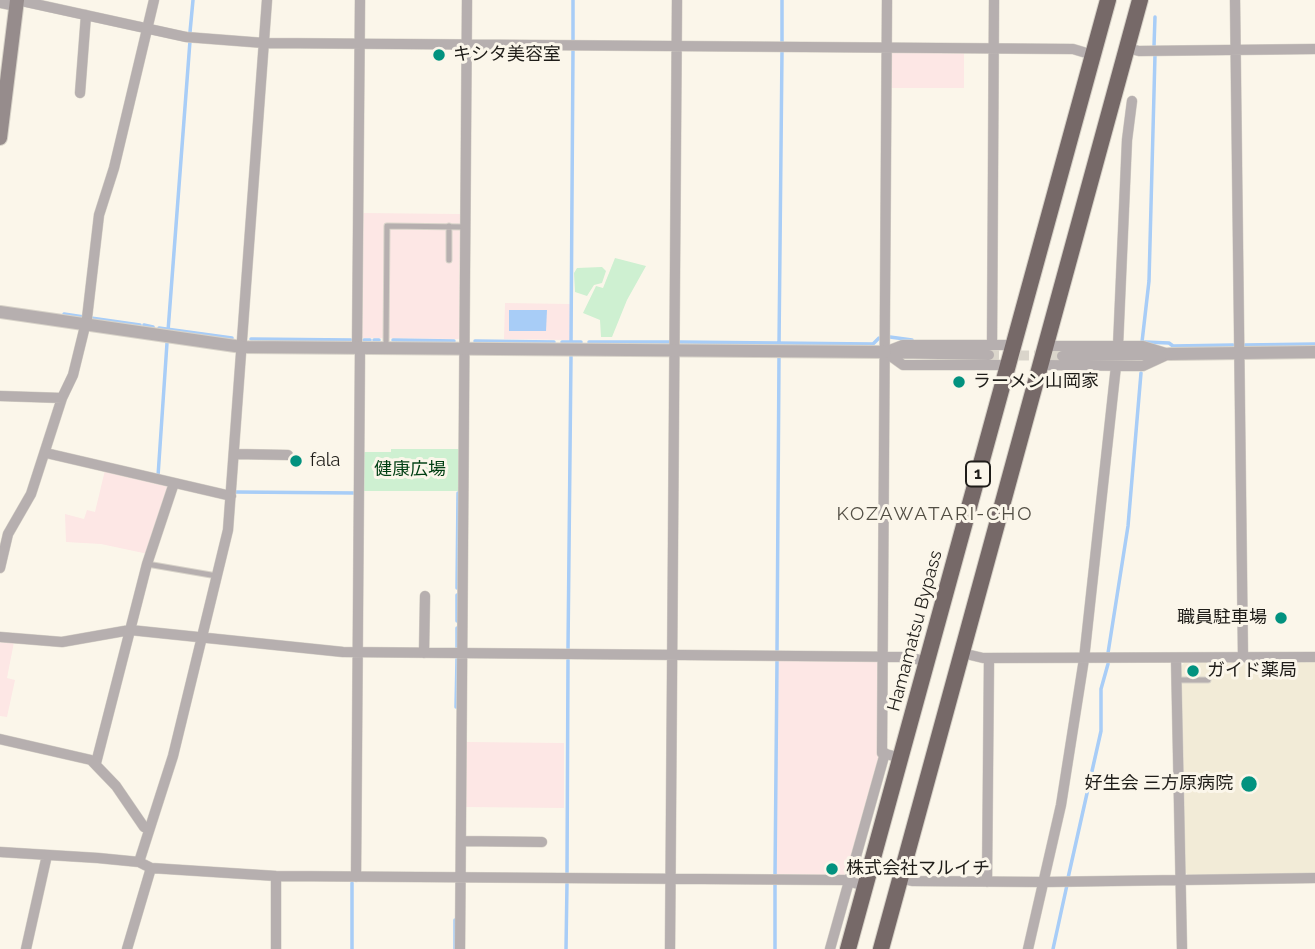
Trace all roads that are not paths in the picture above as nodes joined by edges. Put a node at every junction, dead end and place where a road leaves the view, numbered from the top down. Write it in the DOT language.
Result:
graph roads {
  1 [pos="155,0"];
  2 [pos="267,0"];
  3 [pos="360,0"];
  4 [pos="467,0"];
  5 [pos="677,0"];
  6 [pos="887,0"];
  7 [pos="994,0"];
  8 [pos="1108,0"];
  9 [pos="1140,0"];
  10 [pos="1234,0"];
  11 [pos="16,2"];
  12 [pos="0,3"];
  13 [pos="86,15"];
  14 [pos="148,28"];
  15 [pos="264,43"];
  16 [pos="359,44"];
  17 [pos="466,45"];
  18 [pos="677,46"];
  19 [pos="887,48"];
  20 [pos="1127,48"];
  21 [pos="994,49"];
  22 [pos="1315,49"];
  23 [pos="1235,50"];
  24 [pos="1093,55"];
  25 [pos="80,93"];
  26 [pos="1132,101"];
  27 [pos="0,138"];
  28 [pos="449,226"];
  29 [pos="465,227"];
  30 [pos="449,260"];
  31 [pos="0,312"];
  32 [pos="86,326"];
  33 [pos="1014,345"];
  34 [pos="1046,346"];
  35 [pos="1118,346"];
  36 [pos="242,347"];
  37 [pos="359,348"];
  38 [pos="386,348"];
  39 [pos="464,349"];
  40 [pos="990,350"];
  41 [pos="675,351"];
  42 [pos="885,352"];
  43 [pos="1315,352"];
  44 [pos="1239,353"];
  45 [pos="1169,354"];
  46 [pos="1062,356"];
  47 [pos="1008,365"];
  48 [pos="1041,365"];
  49 [pos="1116,366"];
  50 [pos="0,396"];
  51 [pos="62,398"];
  52 [pos="46,453"];
  53 [pos="234,454"];
  54 [pos="288,454"];
  55 [pos="174,483"];
  56 [pos="232,496"];
  57 [pos="147,565"];
  58 [pos="0,568"];
  59 [pos="217,576"];
  60 [pos="425,596"];
  61 [pos="130,630"];
  62 [pos="0,637"];
  63 [pos="201,639"];
  64 [pos="358,653"];
  65 [pos="424,653"];
  66 [pos="462,653"];
  67 [pos="962,653"];
  68 [pos="672,655"];
  69 [pos="882,657"];
  70 [pos="1243,657"];
  71 [pos="1315,657"];
  72 [pos="1176,658"];
  73 [pos="989,659"];
  74 [pos="1084,659"];
  75 [pos="927,662"];
  76 [pos="1176,680"];
  77 [pos="1208,680"];
  78 [pos="0,739"];
  79 [pos="893,756"];
  80 [pos="96,763"];
  81 [pos="873,792"];
  82 [pos="890,796"];
  83 [pos="149,829"];
  84 [pos="461,841"];
  85 [pos="542,842"];
  86 [pos="0,852"];
  87 [pos="47,855"];
  88 [pos="855,857"];
  89 [pos="139,862"];
  90 [pos="872,862"];
  91 [pos="151,868"];
  92 [pos="276,876"];
  93 [pos="356,877"];
  94 [pos="461,877"];
  95 [pos="900,878"];
  96 [pos="1315,878"];
  97 [pos="671,879"];
  98 [pos="1180,880"];
  99 [pos="848,881"];
  100 [pos="987,882"];
  101 [pos="1044,882"];
  102 [pos="865,886"];
  103 [pos="843,902"];
  104 [pos="860,907"];
  105 [pos="831,945"];
  106 [pos="849,948"];
  107 [pos="26,949"];
  108 [pos="127,949"];
  109 [pos="276,949"];
  110 [pos="460,949"];
  111 [pos="670,949"];
  112 [pos="879,949"];
  113 [pos="1028,949"];
  114 [pos="1182,949"];
  1 -- 14 [label="street"];
  2 -- 15 [label="street"];
  3 -- 16 [label="street"];
  4 -- 17 [label="street"];
  5 -- 18 [label="street"];
  6 -- 19 [label="street"];
  7 -- 21 [label="street"];
  8 -- 24 [label="highway, Hamamatsu Bypass / 1"];
  9 -- 20 [label="highway, 1"];
  10 -- 23 [label="street"];
  11 -- 12 [label="street"];
  11 -- 13 [label="street"];
  11 -- 27 [label="main road"];
  13 -- 14 [label="street"];
  13 -- 25 [label="street"];
  14 -- 15 [label="street"];
  14 -- 32 [label="street"];
  15 -- 16 [label="street"];
  15 -- 36 [label="street"];
  16 -- 17 [label="street"];
  16 -- 37 [label="street"];
  17 -- 18 [label="street"];
  17 -- 29 [label="street"];
  18 -- 19 [label="street"];
  18 -- 41 [label="street"];
  19 -- 21 [label="street"];
  19 -- 42 [label="street"];
  20 -- 23 [label="street"];
  20 -- 34 [label="highway, 1"];
  21 -- 24 [label="street"];
  21 -- 40 [label="street"];
  22 -- 23 [label="street"];
  23 -- 44 [label="street"];
  24 -- 33 [label="highway, Hamamatsu Bypass / 1"];
  26 -- 35 [label="street"];
  28 -- 29 [label="lane"];
  28 -- 30 [label="lane"];
  28 -- 38 [label="lane"];
  29 -- 39 [label="street"];
  31 -- 32 [label="street"];
  32 -- 36 [label="street"];
  32 -- 51 [label="street"];
  33 -- 40 [label="street"];
  33 -- 47 [label="highway, Hamamatsu Bypass / 1"];
  34 -- 35 [label="street"];
  34 -- 48 [label="highway, 1"];
  35 -- 45 [label="street"];
  36 -- 37 [label="street"];
  36 -- 53 [label="street"];
  37 -- 38 [label="street"];
  37 -- 64 [label="street"];
  38 -- 39 [label="street"];
  39 -- 41 [label="street"];
  39 -- 66 [label="street"];
  40 -- 42 [label="street"];
  41 -- 42 [label="street"];
  41 -- 68 [label="street"];
  42 -- 47 [label="street"];
  42 -- 69 [label="street"];
  43 -- 44 [label="street"];
  44 -- 45 [label="street"];
  44 -- 70 [label="street"];
  45 -- 46 [label="street"];
  45 -- 49 [label="street"];
  47 -- 75 [label="highway, Hamamatsu Bypass / 1"];
  48 -- 49 [label="street"];
  48 -- 67 [label="highway, 1"];
  49 -- 74 [label="street"];
  50 -- 51 [label="street"];
  51 -- 52 [label="street"];
  52 -- 55 [label="street"];
  52 -- 58 [label="street"];
  53 -- 54 [label="street"];
  53 -- 56 [label="street"];
  55 -- 56 [label="street"];
  55 -- 57 [label="street"];
  56 -- 59 [label="street"];
  57 -- 59 [label="lane"];
  57 -- 61 [label="street"];
  59 -- 63 [label="street"];
  60 -- 65 [label="street"];
  61 -- 62 [label="street"];
  61 -- 63 [label="street"];
  61 -- 80 [label="street"];
  63 -- 64 [label="street"];
  63 -- 83 [label="street"];
  64 -- 65 [label="street"];
  64 -- 93 [label="street"];
  65 -- 66 [label="street"];
  66 -- 68 [label="street"];
  66 -- 84 [label="street"];
  67 -- 73 [label="street"];
  67 -- 95 [label="highway, 1"];
  68 -- 69 [label="street"];
  68 -- 97 [label="street"];
  69 -- 75 [label="street"];
  69 -- 79 [label="street"];
  70 -- 71 [label="street"];
  70 -- 72 [label="street"];
  72 -- 74 [label="street"];
  72 -- 76 [label="street"];
  73 -- 74 [label="street"];
  73 -- 100 [label="street"];
  74 -- 101 [label="street"];
  75 -- 79 [label="highway, Hamamatsu Bypass / 1"];
  76 -- 77 [label="lane"];
  76 -- 98 [label="street"];
  78 -- 80 [label="street"];
  79 -- 81 [label="street"];
  79 -- 82 [label="highway, Hamamatsu Bypass / 1"];
  80 -- 83 [label="street"];
  81 -- 82 [label="lane"];
  81 -- 88 [label="street"];
  82 -- 90 [label="highway, Hamamatsu Bypass / 1"];
  83 -- 89 [label="street"];
  84 -- 85 [label="street"];
  84 -- 94 [label="street"];
  86 -- 87 [label="street"];
  87 -- 89 [label="street"];
  87 -- 107 [label="street"];
  88 -- 90 [label="lane"];
  88 -- 99 [label="street"];
  89 -- 91 [label="street"];
  90 -- 102 [label="highway, Hamamatsu Bypass / 1"];
  91 -- 92 [label="street"];
  91 -- 108 [label="street"];
  92 -- 93 [label="street"];
  92 -- 109 [label="street"];
  93 -- 94 [label="street"];
  94 -- 97 [label="street"];
  94 -- 110 [label="street"];
  95 -- 100 [label="street"];
  95 -- 112 [label="highway, 1"];
  96 -- 98 [label="street"];
  97 -- 99 [label="street"];
  97 -- 111 [label="street"];
  98 -- 101 [label="street"];
  98 -- 114 [label="street"];
  99 -- 102 [label="street"];
  99 -- 103 [label="street"];
  100 -- 101 [label="street"];
  101 -- 113 [label="street"];
  102 -- 104 [label="highway, Hamamatsu Bypass / 1"];
  103 -- 104 [label="lane"];
  103 -- 105 [label="street"];
  104 -- 106 [label="highway, Hamamatsu Bypass / 1"];
  105 -- 106 [label="lane"];
}
